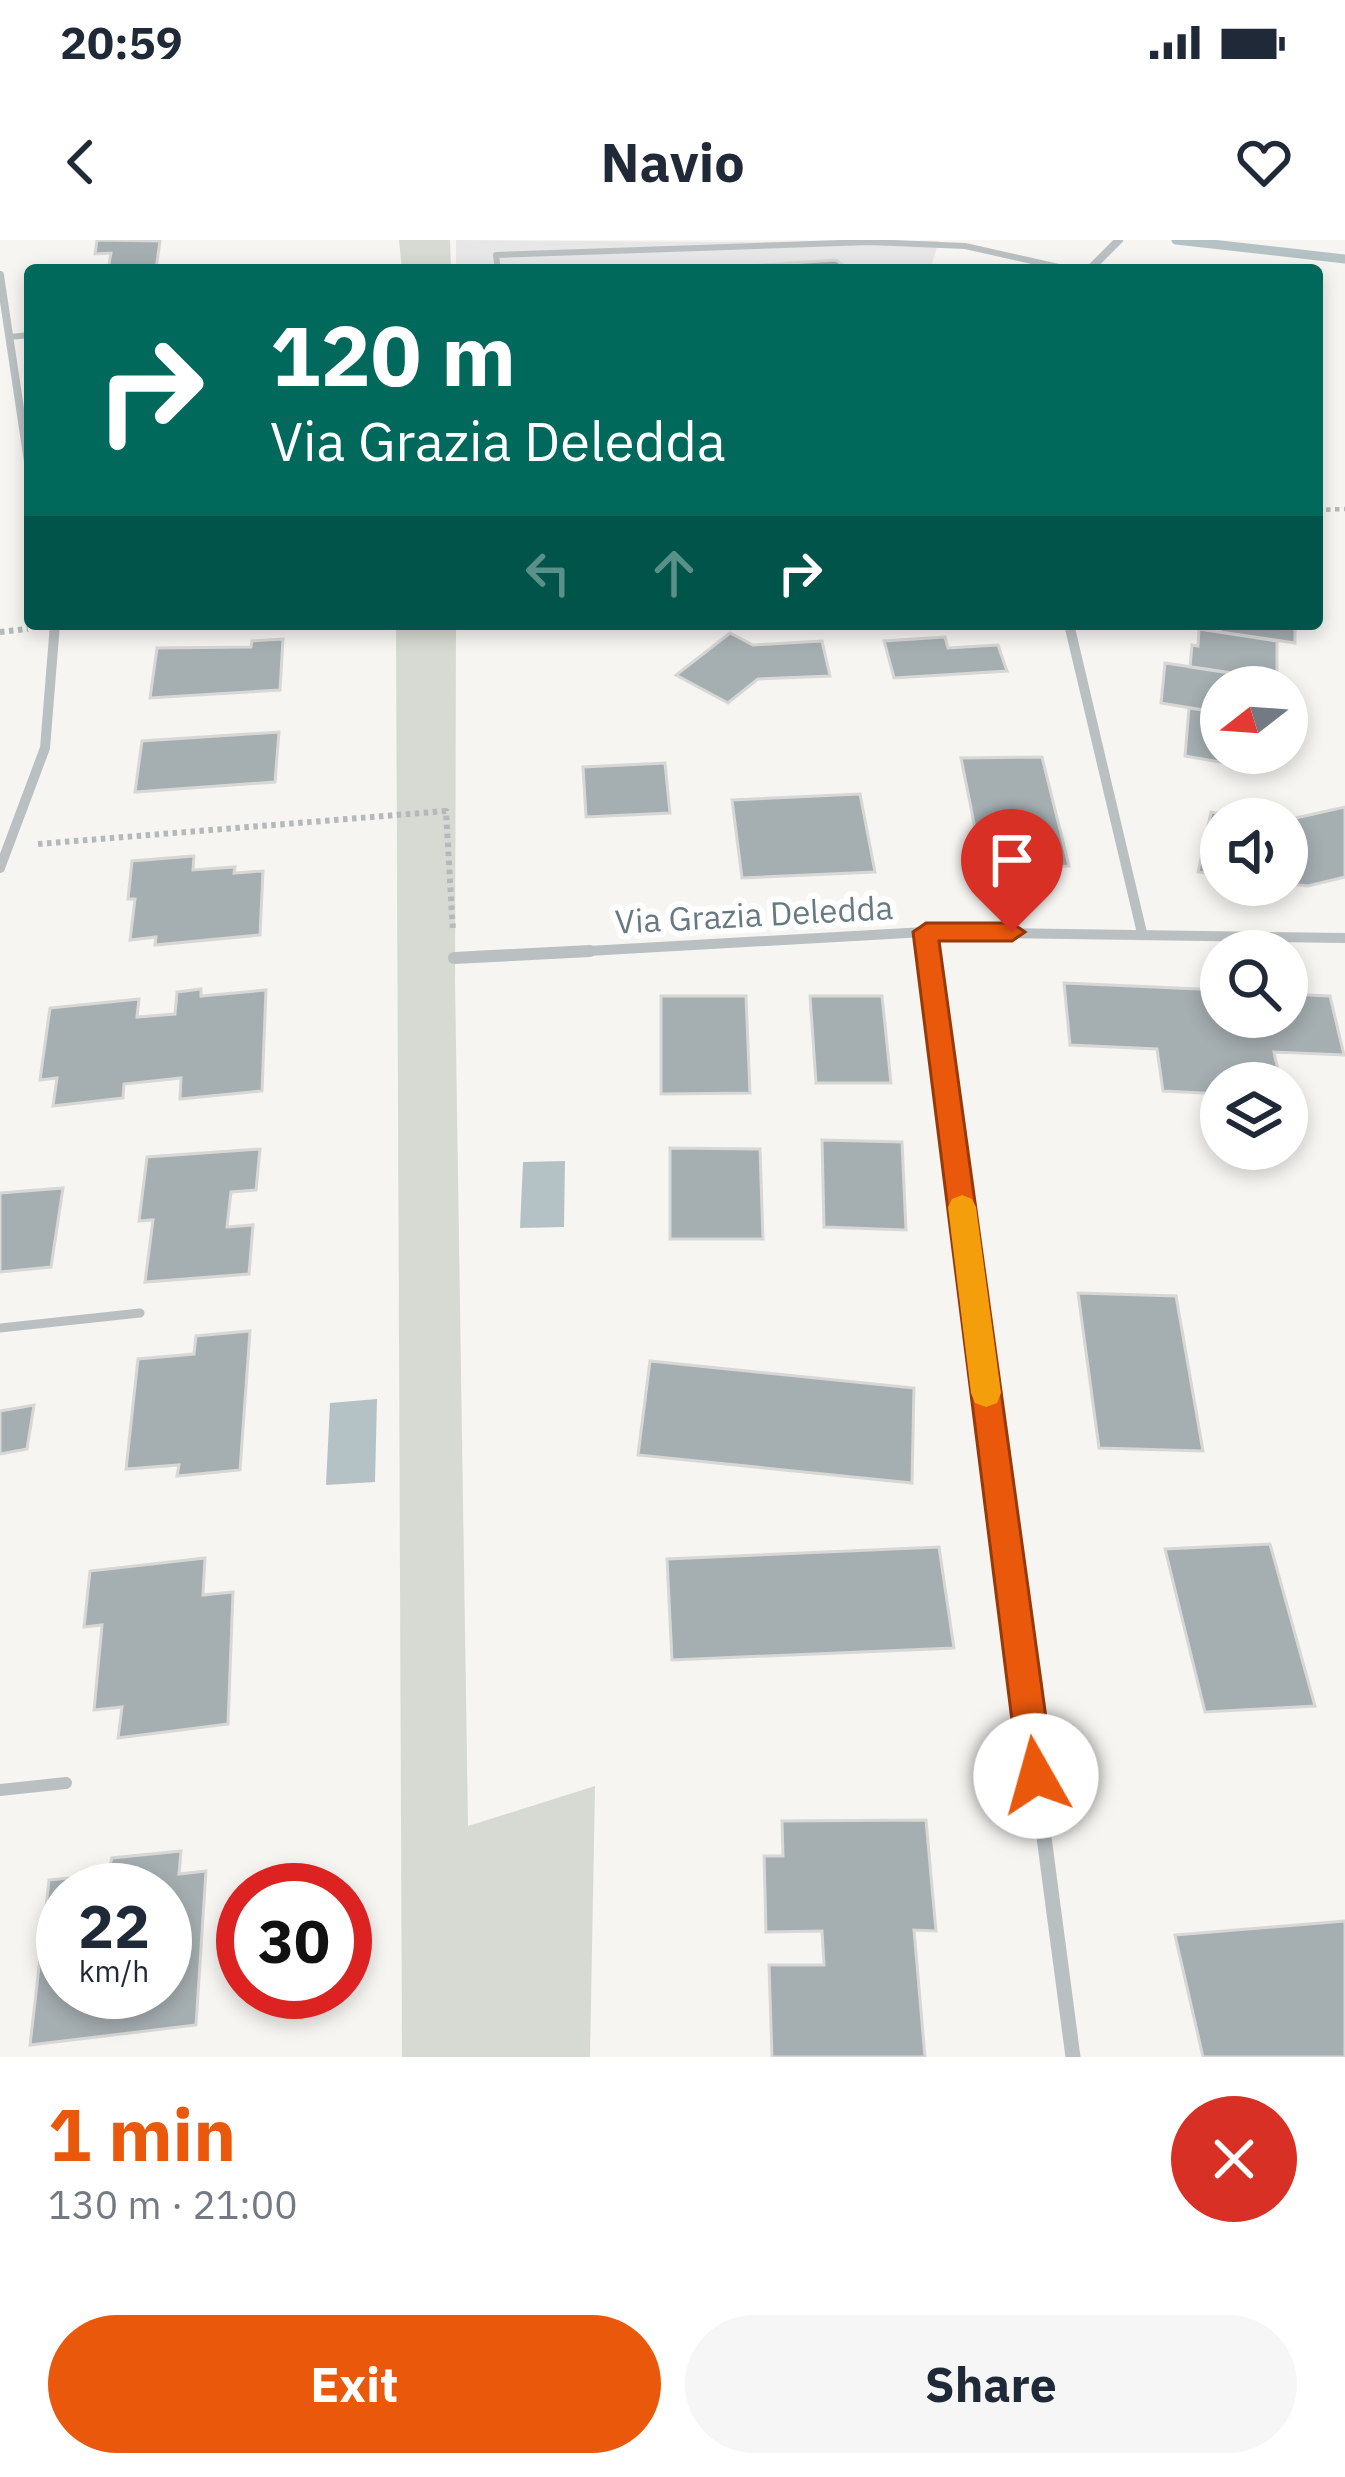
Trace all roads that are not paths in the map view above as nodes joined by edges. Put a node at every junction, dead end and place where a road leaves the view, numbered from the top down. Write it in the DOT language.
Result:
graph roads {
  1 [pos="1119,240"];
  2 [pos="497,264"];
  3 [pos="1045,264"];
  4 [pos="1095,264"];
  5 [pos="0,275"];
  6 [pos="24,336"];
  7 [pos="9,337"];
  8 [pos="24,436"];
  9 [pos="55,630"];
  10 [pos="1070,630"];
  11 [pos="0,868"];
  12 [pos="926,932"];
  13 [pos="1142,933"];
  14 [pos="1345,938"];
  15 [pos="454,958"];
  16 [pos="140,1313"];
  17 [pos="0,1328"];
  18 [pos="66,1783"];
  19 [pos="0,1790"];
  20 [pos="1073,2057"];
  1 -- 4 [label="street"];
  2 -- 3 [label="lane"];
  5 -- 7 [label="street"];
  6 -- 7 [label="lane"];
  7 -- 8 [label="street"];
  9 -- 11 [label="street"];
  10 -- 13 [label="street"];
  12 -- 13 [label="street, Via Grazia Deledda"];
  12 -- 15 [label="street, Via Grazia Deledda"];
  12 -- 20 [label="street"];
  13 -- 14 [label="street, Via Grazia Deledda"];
  16 -- 17 [label="lane"];
  18 -- 19 [label="lane"];
}
